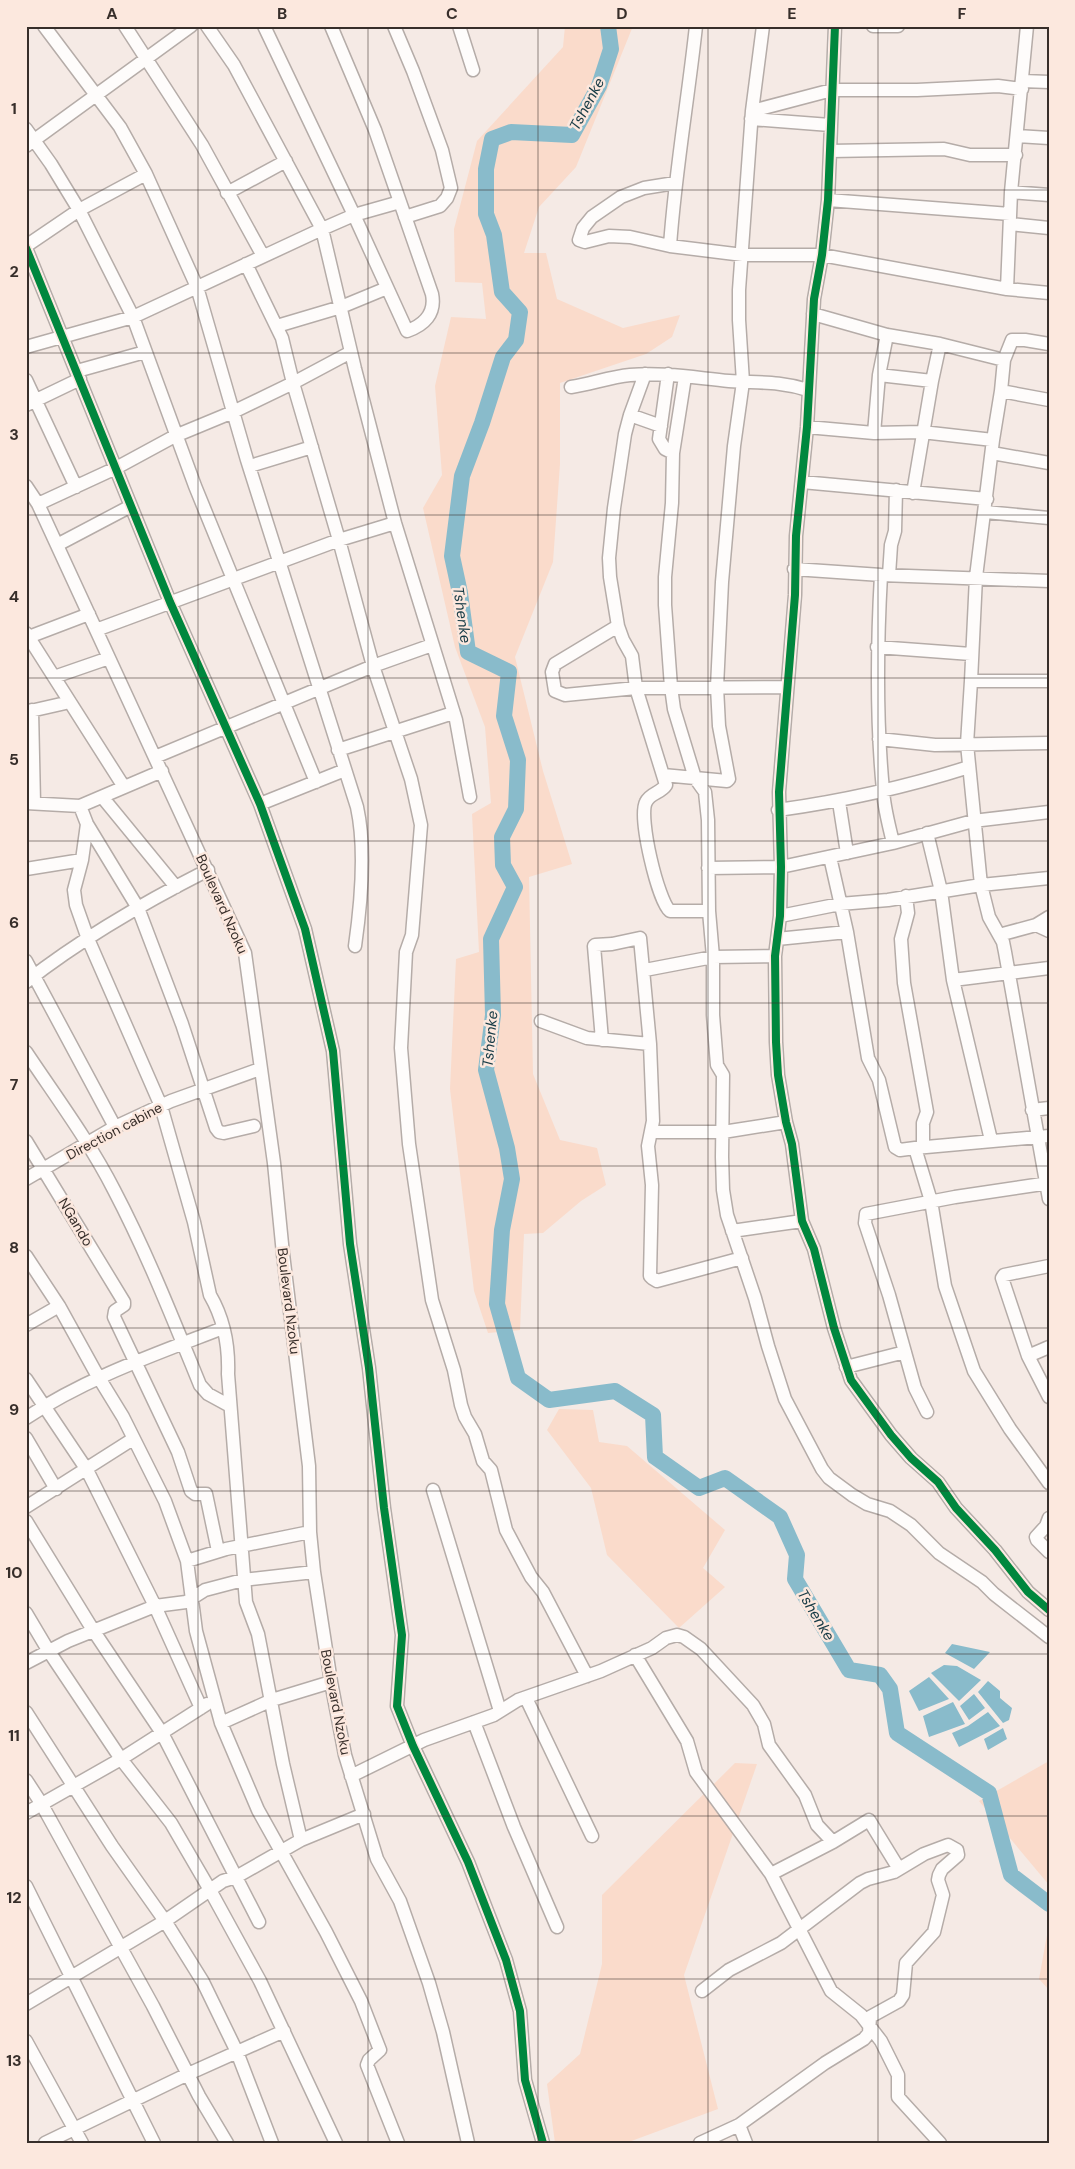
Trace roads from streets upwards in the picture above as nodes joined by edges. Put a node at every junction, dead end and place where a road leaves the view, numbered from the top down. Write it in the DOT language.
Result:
graph roads {
  1 [pos="44,26"];
  2 [pos="125,26"];
  3 [pos="191,26"];
  4 [pos="208,26"];
  5 [pos="264,26"];
  6 [pos="331,26"];
  7 [pos="394,26"];
  8 [pos="459,26"];
  9 [pos="696,26"];
  10 [pos="763,26"];
  11 [pos="835,26"];
  12 [pos="873,26"];
  13 [pos="898,26"];
  14 [pos="1027,26"];
  15 [pos="146,58"];
  16 [pos="473,70"];
  17 [pos="1049,82"];
  18 [pos="1023,85"];
  19 [pos="832,90"];
  20 [pos="96,94"];
  21 [pos="751,115"];
  22 [pos="830,125"];
  23 [pos="26,129"];
  24 [pos="1017,136"];
  25 [pos="1049,138"];
  26 [pos="30,143"];
  27 [pos="830,151"];
  28 [pos="1016,155"];
  29 [pos="286,161"];
  30 [pos="146,174"];
  31 [pos="675,183"];
  32 [pos="1011,192"];
  33 [pos="228,193"];
  34 [pos="1049,195"];
  35 [pos="828,200"];
  36 [pos="400,202"];
  37 [pos="79,210"];
  38 [pos="354,215"];
  39 [pos="405,216"];
  40 [pos="1010,219"];
  41 [pos="1049,228"];
  42 [pos="322,229"];
  43 [pos="670,246"];
  44 [pos="26,247"];
  45 [pos="822,254"];
  46 [pos="743,255"];
  47 [pos="263,256"];
  48 [pos="246,264"];
  49 [pos="197,287"];
  50 [pos="387,288"];
  51 [pos="1007,289"];
  52 [pos="1049,293"];
  53 [pos="341,307"];
  54 [pos="813,314"];
  55 [pos="133,317"];
  56 [pos="277,326"];
  57 [pos="886,335"];
  58 [pos="62,337"];
  59 [pos="940,344"];
  60 [pos="1049,344"];
  61 [pos="26,347"];
  62 [pos="146,352"];
  63 [pos="351,352"];
  64 [pos="1004,360"];
  65 [pos="645,374"];
  66 [pos="668,374"];
  67 [pos="78,375"];
  68 [pos="879,375"];
  69 [pos="685,377"];
  70 [pos="26,380"];
  71 [pos="932,381"];
  72 [pos="743,382"];
  73 [pos="293,383"];
  74 [pos="571,387"];
  75 [pos="808,390"];
  76 [pos="1001,391"];
  77 [pos="1049,400"];
  78 [pos="31,402"];
  79 [pos="233,412"];
  80 [pos="630,415"];
  81 [pos="661,426"];
  82 [pos="807,427"];
  83 [pos="922,432"];
  84 [pos="874,434"];
  85 [pos="175,436"];
  86 [pos="993,440"];
  87 [pos="312,447"];
  88 [pos="673,453"];
  89 [pos="992,453"];
  90 [pos="1049,463"];
  91 [pos="250,466"];
  92 [pos="116,468"];
  93 [pos="802,482"];
  94 [pos="26,486"];
  95 [pos="76,487"];
  96 [pos="896,490"];
  97 [pos="913,493"];
  98 [pos="38,504"];
  99 [pos="986,505"];
  100 [pos="131,506"];
  101 [pos="1049,518"];
  102 [pos="395,523"];
  103 [pos="340,540"];
  104 [pos="57,545"];
  105 [pos="280,562"];
  106 [pos="794,569"];
  107 [pos="885,575"];
  108 [pos="976,577"];
  109 [pos="233,579"];
  110 [pos="1049,580"];
  111 [pos="170,602"];
  112 [pos="89,614"];
  113 [pos="618,626"];
  114 [pos="96,630"];
  115 [pos="27,636"];
  116 [pos="432,645"];
  117 [pos="877,647"];
  118 [pos="971,654"];
  119 [pos="108,658"];
  120 [pos="373,666"];
  121 [pos="54,677"];
  122 [pos="971,681"];
  123 [pos="1049,681"];
  124 [pos="671,687"];
  125 [pos="717,687"];
  126 [pos="787,687"];
  127 [pos="636,688"];
  128 [pos="319,689"];
  129 [pos="70,702"];
  130 [pos="284,704"];
  131 [pos="29,711"];
  132 [pos="453,713"];
  133 [pos="226,727"];
  134 [pos="396,732"];
  135 [pos="879,739"];
  136 [pos="1049,742"];
  137 [pos="967,744"];
  138 [pos="338,750"];
  139 [pos="155,757"];
  140 [pos="969,767"];
  141 [pos="345,770"];
  142 [pos="162,771"];
  143 [pos="663,775"];
  144 [pos="695,778"];
  145 [pos="316,782"];
  146 [pos="124,787"];
  147 [pos="883,792"];
  148 [pos="103,798"];
  149 [pos="470,798"];
  150 [pos="839,802"];
  151 [pos="30,803"];
  152 [pos="260,804"];
  153 [pos="80,806"];
  154 [pos="778,810"];
  155 [pos="1049,812"];
  156 [pos="974,821"];
  157 [pos="87,824"];
  158 [pos="927,833"];
  159 [pos="893,843"];
  160 [pos="847,853"];
  161 [pos="830,857"];
  162 [pos="82,860"];
  163 [pos="781,867"];
  164 [pos="708,868"];
  165 [pos="26,870"];
  166 [pos="208,870"];
  167 [pos="1049,878"];
  168 [pos="980,885"];
  169 [pos="176,887"];
  170 [pos="941,892"];
  171 [pos="906,896"];
  172 [pos="840,904"];
  173 [pos="138,908"];
  174 [pos="709,911"];
  175 [pos="780,916"];
  176 [pos="1049,917"];
  177 [pos="1036,925"];
  178 [pos="1049,931"];
  179 [pos="847,932"];
  180 [pos="999,935"];
  181 [pos="777,939"];
  182 [pos="88,940"];
  183 [pos="355,946"];
  184 [pos="713,956"];
  185 [pos="775,956"];
  186 [pos="26,961"];
  187 [pos="1049,968"];
  188 [pos="645,970"];
  189 [pos="1008,972"];
  190 [pos="30,979"];
  191 [pos="954,980"];
  192 [pos="541,1020"];
  193 [pos="602,1040"];
  194 [pos="650,1044"];
  195 [pos="26,1052"];
  196 [pos="260,1069"];
  197 [pos="204,1089"];
  198 [pos="161,1106"];
  199 [pos="1049,1108"];
  200 [pos="1032,1110"];
  201 [pos="786,1122"];
  202 [pos="254,1126"];
  203 [pos="115,1127"];
  204 [pos="652,1132"];
  205 [pos="722,1132"];
  206 [pos="1043,1136"];
  207 [pos="991,1140"];
  208 [pos="26,1141"];
  209 [pos="88,1144"];
  210 [pos="919,1147"];
  211 [pos="44,1169"];
  212 [pos="26,1179"];
  213 [pos="1048,1184"];
  214 [pos="1049,1199"];
  215 [pos="931,1201"];
  216 [pos="802,1221"];
  217 [pos="732,1231"];
  218 [pos="26,1256"];
  219 [pos="742,1258"];
  220 [pos="1049,1266"];
  221 [pos="59,1306"];
  222 [pos="26,1325"];
  223 [pos="223,1328"];
  224 [pos="183,1344"];
  225 [pos="1049,1347"];
  226 [pos="905,1352"];
  227 [pos="1028,1356"];
  228 [pos="136,1363"];
  229 [pos="846,1367"];
  230 [pos="99,1378"];
  231 [pos="26,1379"];
  232 [pos="1049,1397"];
  233 [pos="44,1406"];
  234 [pos="230,1406"];
  235 [pos="927,1412"];
  236 [pos="26,1418"];
  237 [pos="26,1438"];
  238 [pos="133,1439"];
  239 [pos="87,1470"];
  240 [pos="1049,1483"];
  241 [pos="56,1489"];
  242 [pos="433,1490"];
  243 [pos="26,1507"];
  244 [pos="1049,1518"];
  245 [pos="26,1521"];
  246 [pos="310,1532"];
  247 [pos="241,1546"];
  248 [pos="218,1551"];
  249 [pos="1049,1552"];
  250 [pos="187,1561"];
  251 [pos="314,1572"];
  252 [pos="243,1580"];
  253 [pos="190,1599"];
  254 [pos="155,1606"];
  255 [pos="1049,1610"];
  256 [pos="26,1613"];
  257 [pos="93,1630"];
  258 [pos="1049,1637"];
  259 [pos="48,1650"];
  260 [pos="635,1655"];
  261 [pos="26,1663"];
  262 [pos="587,1676"];
  263 [pos="331,1682"];
  264 [pos="526,1698"];
  265 [pos="213,1700"];
  266 [pos="272,1700"];
  267 [pos="201,1708"];
  268 [pos="500,1711"];
  269 [pos="26,1712"];
  270 [pos="474,1722"];
  271 [pos="220,1723"];
  272 [pos="162,1733"];
  273 [pos="413,1746"];
  274 [pos="121,1759"];
  275 [pos="351,1776"];
  276 [pos="26,1780"];
  277 [pos="74,1785"];
  278 [pos="41,1803"];
  279 [pos="26,1813"];
  280 [pos="364,1814"];
  281 [pos="592,1836"];
  282 [pos="302,1840"];
  283 [pos="833,1842"];
  284 [pos="281,1851"];
  285 [pos="899,1869"];
  286 [pos="771,1874"];
  287 [pos="236,1877"];
  288 [pos="26,1886"];
  289 [pos="210,1890"];
  290 [pos="165,1921"];
  291 [pos="259,1922"];
  292 [pos="557,1927"];
  293 [pos="798,1929"];
  294 [pos="120,1948"];
  295 [pos="71,1976"];
  296 [pos="702,1991"];
  297 [pos="26,2004"];
  298 [pos="870,2027"];
  299 [pos="284,2031"];
  300 [pos="26,2041"];
  301 [pos="237,2052"];
  302 [pos="188,2074"];
  303 [pos="133,2100"];
  304 [pos="739,2125"];
  305 [pos="74,2128"];
  306 [pos="45,2143"];
  307 [pos="82,2143"];
  308 [pos="154,2143"];
  309 [pos="227,2143"];
  310 [pos="272,2143"];
  311 [pos="336,2143"];
  312 [pos="398,2143"];
  313 [pos="468,2143"];
  314 [pos="543,2143"];
  315 [pos="700,2143"];
  316 [pos="746,2143"];
  317 [pos="940,2143"];
  1 -- 20 [label="street"];
  2 -- 15 [label="street"];
  3 -- 15 [label="street"];
  4 -- 29 [label="street"];
  5 -- 38 [label="street"];
  6 -- 36 [label="street"];
  7 -- 39 [label="street"];
  8 -- 16 [label="street"];
  9 -- 31 [label="street"];
  10 -- 21 [label="street"];
  11 -- 19 [label="street"];
  12 -- 13 [label="street"];
  14 -- 18 [label="street"];
  15 -- 20 [label="street"];
  15 -- 33 [label="street"];
  17 -- 18 [label="street"];
  18 -- 19 [label="street"];
  18 -- 24 [label="street"];
  19 -- 21 [label="street"];
  19 -- 22 [label="street"];
  20 -- 26 [label="street"];
  20 -- 30 [label="street"];
  21 -- 22 [label="street"];
  21 -- 46 [label="street"];
  22 -- 27 [label="street"];
  23 -- 26 [label="street"];
  24 -- 25 [label="street"];
  24 -- 28 [label="street"];
  26 -- 37 [label="street"];
  27 -- 28 [label="street"];
  27 -- 35 [label="street"];
  28 -- 32 [label="street"];
  29 -- 33 [label="street"];
  29 -- 42 [label="street"];
  30 -- 37 [label="street"];
  30 -- 49 [label="street"];
  31 -- 43 [label="street"];
  31 -- 43 [label="street"];
  32 -- 34 [label="street"];
  32 -- 40 [label="street"];
  33 -- 47 [label="street"];
  35 -- 40 [label="street"];
  35 -- 45 [label="street"];
  36 -- 38 [label="street"];
  36 -- 39 [label="street"];
  37 -- 44 [label="street"];
  37 -- 55 [label="street"];
  38 -- 42 [label="street"];
  38 -- 50 [label="street"];
  39 -- 50 [label="street"];
  40 -- 41 [label="street"];
  40 -- 51 [label="street"];
  42 -- 47 [label="street"];
  42 -- 53 [label="street"];
  43 -- 46 [label="street"];
  44 -- 58 [label="street"];
  45 -- 46 [label="street"];
  45 -- 51 [label="street"];
  45 -- 54 [label="street"];
  46 -- 72 [label="street"];
  47 -- 48 [label="street"];
  48 -- 49 [label="street"];
  48 -- 56 [label="street"];
  49 -- 55 [label="street"];
  49 -- 79 [label="street"];
  50 -- 53 [label="street"];
  51 -- 52 [label="street"];
  53 -- 56 [label="street"];
  53 -- 63 [label="street"];
  54 -- 57 [label="street"];
  54 -- 75 [label="street"];
  55 -- 58 [label="street"];
  55 -- 62 [label="street"];
  56 -- 73 [label="street"];
  57 -- 59 [label="street"];
  57 -- 68 [label="street"];
  58 -- 61 [label="street"];
  58 -- 67 [label="street"];
  59 -- 64 [label="street"];
  59 -- 71 [label="street"];
  60 -- 64 [label="street"];
  62 -- 67 [label="street"];
  62 -- 85 [label="street"];
  63 -- 73 [label="street"];
  63 -- 102 [label="street"];
  64 -- 76 [label="street"];
  65 -- 66 [label="street"];
  65 -- 74 [label="street"];
  65 -- 80 [label="street"];
  66 -- 69 [label="street"];
  66 -- 81 [label="street"];
  67 -- 78 [label="street"];
  67 -- 92 [label="street"];
  68 -- 71 [label="street"];
  68 -- 84 [label="street"];
  69 -- 72 [label="street"];
  69 -- 88 [label="street"];
  70 -- 78 [label="street"];
  71 -- 83 [label="street"];
  72 -- 75 [label="street"];
  72 -- 125 [label="street"];
  73 -- 79 [label="street"];
  73 -- 87 [label="street"];
  75 -- 82 [label="street"];
  76 -- 77 [label="street"];
  76 -- 86 [label="street"];
  78 -- 95 [label="street"];
  79 -- 85 [label="street"];
  79 -- 91 [label="street"];
  80 -- 81 [label="street"];
  80 -- 113 [label="street"];
  81 -- 88 [label="street"];
  82 -- 84 [label="street"];
  82 -- 93 [label="street"];
  83 -- 84 [label="street"];
  83 -- 86 [label="street"];
  83 -- 97 [label="street"];
  85 -- 92 [label="street"];
  85 -- 109 [label="street"];
  86 -- 89 [label="street"];
  87 -- 91 [label="street"];
  87 -- 103 [label="street"];
  88 -- 124 [label="street"];
  89 -- 90 [label="street"];
  89 -- 99 [label="street"];
  91 -- 105 [label="street"];
  92 -- 95 [label="street"];
  92 -- 100 [label="street"];
  93 -- 96 [label="street"];
  93 -- 106 [label="street"];
  94 -- 98 [label="street, Boulevard Nzoku"];
  95 -- 98 [label="street"];
  96 -- 97 [label="street"];
  96 -- 107 [label="street"];
  97 -- 99 [label="street"];
  98 -- 104 [label="street, Boulevard Nzoku"];
  99 -- 101 [label="street"];
  99 -- 108 [label="street"];
  100 -- 104 [label="street"];
  100 -- 111 [label="street"];
  102 -- 103 [label="street"];
  102 -- 116 [label="street"];
  103 -- 105 [label="street"];
  103 -- 120 [label="street"];
  104 -- 112 [label="street, Boulevard Nzoku"];
  105 -- 109 [label="street"];
  105 -- 128 [label="street"];
  106 -- 107 [label="street"];
  106 -- 126 [label="street"];
  107 -- 108 [label="street"];
  107 -- 117 [label="street"];
  108 -- 110 [label="street"];
  108 -- 118 [label="street"];
  109 -- 111 [label="street"];
  109 -- 130 [label="street"];
  111 -- 114 [label="street"];
  111 -- 133 [label="street"];
  112 -- 114 [label="street, Boulevard Nzoku"];
  112 -- 115 [label="street"];
  113 -- 127 [label="street"];
  113 -- 127 [label="street"];
  114 -- 119 [label="street, Boulevard Nzoku"];
  115 -- 121 [label="street"];
  116 -- 120 [label="street"];
  116 -- 132 [label="street"];
  117 -- 118 [label="street"];
  117 -- 135 [label="street"];
  118 -- 122 [label="street"];
  119 -- 121 [label="street"];
  119 -- 139 [label="street, Boulevard Nzoku"];
  120 -- 128 [label="street"];
  120 -- 134 [label="street"];
  121 -- 129 [label="street"];
  122 -- 123 [label="street"];
  122 -- 137 [label="street"];
  124 -- 125 [label="street"];
  124 -- 127 [label="street"];
  124 -- 144 [label="street"];
  125 -- 126 [label="street"];
  125 -- 144 [label="street"];
  126 -- 154 [label="street"];
  127 -- 143 [label="street"];
  128 -- 130 [label="street"];
  128 -- 138 [label="street"];
  129 -- 131 [label="street"];
  129 -- 146 [label="street"];
  130 -- 133 [label="street"];
  130 -- 145 [label="street"];
  131 -- 151 [label="street"];
  132 -- 134 [label="street"];
  132 -- 149 [label="street"];
  133 -- 139 [label="street"];
  133 -- 152 [label="street"];
  134 -- 138 [label="street"];
  134 -- 262 [label="street"];
  135 -- 137 [label="street"];
  135 -- 147 [label="street"];
  136 -- 137 [label="street"];
  137 -- 140 [label="street"];
  138 -- 141 [label="street"];
  139 -- 142 [label="street, Boulevard Nzoku"];
  140 -- 147 [label="street"];
  140 -- 156 [label="street"];
  141 -- 145 [label="street"];
  141 -- 183 [label="street"];
  142 -- 146 [label="street"];
  142 -- 166 [label="street, Boulevard Nzoku"];
  143 -- 144 [label="street"];
  143 -- 174 [label="street"];
  144 -- 164 [label="street"];
  145 -- 152 [label="street"];
  146 -- 148 [label="street"];
  147 -- 150 [label="street"];
  147 -- 159 [label="street"];
  148 -- 153 [label="street"];
  148 -- 169 [label="street"];
  150 -- 154 [label="street"];
  150 -- 160 [label="street"];
  151 -- 153 [label="street"];
  152 -- 273 [label="street"];
  153 -- 157 [label="street"];
  154 -- 163 [label="street"];
  155 -- 156 [label="street"];
  156 -- 158 [label="street"];
  156 -- 168 [label="street"];
  157 -- 162 [label="street"];
  157 -- 173 [label="street"];
  158 -- 159 [label="street"];
  158 -- 170 [label="street"];
  159 -- 160 [label="street"];
  160 -- 161 [label="street"];
  161 -- 163 [label="street"];
  161 -- 172 [label="street"];
  162 -- 165 [label="street"];
  162 -- 182 [label="street"];
  163 -- 164 [label="street"];
  163 -- 175 [label="street"];
  164 -- 174 [label="street"];
  166 -- 169 [label="street"];
  166 -- 196 [label="street, Boulevard Nzoku"];
  167 -- 168 [label="street"];
  168 -- 170 [label="street"];
  168 -- 180 [label="street"];
  169 -- 173 [label="street"];
  170 -- 171 [label="street"];
  170 -- 191 [label="street"];
  171 -- 172 [label="street"];
  171 -- 210 [label="street"];
  172 -- 175 [label="street"];
  172 -- 179 [label="street"];
  173 -- 182 [label="street"];
  173 -- 197 [label="street"];
  174 -- 184 [label="street"];
  175 -- 181 [label="street"];
  176 -- 177 [label="street"];
  177 -- 178 [label="street"];
  177 -- 180 [label="street"];
  179 -- 181 [label="street"];
  179 -- 210 [label="street"];
  180 -- 189 [label="street"];
  181 -- 185 [label="street"];
  182 -- 190 [label="street"];
  182 -- 198 [label="street"];
  184 -- 185 [label="street"];
  184 -- 188 [label="street"];
  184 -- 205 [label="street"];
  185 -- 201 [label="street"];
  186 -- 190 [label="street"];
  187 -- 189 [label="street"];
  188 -- 193 [label="street"];
  188 -- 194 [label="street"];
  189 -- 191 [label="street"];
  189 -- 200 [label="street"];
  190 -- 203 [label="street"];
  191 -- 207 [label="street"];
  192 -- 193 [label="street"];
  193 -- 194 [label="street"];
  194 -- 204 [label="street"];
  195 -- 209 [label="street"];
  196 -- 197 [label="street, Direction cabine"];
  196 -- 246 [label="street, Boulevard Nzoku"];
  197 -- 198 [label="street, Direction cabine"];
  197 -- 202 [label="street"];
  198 -- 203 [label="street, Direction cabine"];
  198 -- 223 [label="street"];
  199 -- 200 [label="street"];
  200 -- 206 [label="street"];
  201 -- 205 [label="street"];
  201 -- 216 [label="street"];
  203 -- 209 [label="street, Direction cabine"];
  204 -- 205 [label="street"];
  204 -- 219 [label="street"];
  205 -- 217 [label="street"];
  206 -- 207 [label="street"];
  206 -- 213 [label="street"];
  207 -- 210 [label="street"];
  208 -- 211 [label="street, NGando"];
  209 -- 211 [label="street, Direction cabine"];
  209 -- 224 [label="street"];
  210 -- 215 [label="street"];
  211 -- 212 [label="street, Direction cabine"];
  211 -- 228 [label="street, NGando"];
  213 -- 214 [label="street"];
  213 -- 215 [label="street"];
  215 -- 226 [label="street"];
  215 -- 240 [label="street"];
  216 -- 217 [label="street"];
  216 -- 229 [label="street"];
  217 -- 219 [label="street"];
  218 -- 221 [label="street"];
  219 -- 258 [label="street"];
  220 -- 227 [label="street"];
  221 -- 222 [label="street"];
  221 -- 230 [label="street"];
  223 -- 224 [label="street"];
  223 -- 234 [label="street"];
  224 -- 228 [label="street"];
  224 -- 234 [label="street"];
  225 -- 227 [label="street"];
  226 -- 229 [label="street"];
  226 -- 235 [label="street"];
  227 -- 232 [label="street"];
  228 -- 230 [label="street"];
  228 -- 248 [label="street"];
  229 -- 255 [label="street"];
  230 -- 233 [label="street"];
  230 -- 238 [label="street"];
  231 -- 233 [label="street"];
  233 -- 236 [label="street"];
  233 -- 239 [label="street"];
  234 -- 247 [label="street"];
  237 -- 241 [label="street"];
  238 -- 239 [label="street"];
  238 -- 250 [label="street"];
  239 -- 241 [label="street"];
  239 -- 254 [label="street"];
  241 -- 243 [label="street"];
  242 -- 268 [label="street"];
  244 -- 249 [label="street"];
  245 -- 257 [label="street"];
  246 -- 247 [label="street"];
  246 -- 251 [label="street, Boulevard Nzoku"];
  247 -- 248 [label="street"];
  247 -- 252 [label="street"];
  248 -- 250 [label="street"];
  250 -- 253 [label="street"];
  251 -- 252 [label="street"];
  251 -- 263 [label="street, Boulevard Nzoku"];
  252 -- 253 [label="street"];
  252 -- 266 [label="street"];
  253 -- 254 [label="street"];
  253 -- 265 [label="street"];
  254 -- 257 [label="street"];
  254 -- 267 [label="street"];
  256 -- 259 [label="street"];
  257 -- 259 [label="street"];
  257 -- 272 [label="street"];
  259 -- 261 [label="street"];
  259 -- 274 [label="street"];
  260 -- 262 [label="street"];
  260 -- 283 [label="street"];
  260 -- 286 [label="street"];
  262 -- 264 [label="street"];
  263 -- 266 [label="street"];
  263 -- 275 [label="street, Boulevard Nzoku"];
  264 -- 268 [label="street"];
  264 -- 281 [label="street"];
  265 -- 267 [label="street"];
  265 -- 271 [label="street"];
  266 -- 271 [label="street"];
  266 -- 282 [label="street"];
  267 -- 272 [label="street"];
  268 -- 270 [label="street"];
  269 -- 277 [label="street"];
  270 -- 273 [label="street"];
  270 -- 292 [label="street"];
  271 -- 284 [label="street"];
  272 -- 274 [label="street"];
  272 -- 287 [label="street"];
  273 -- 275 [label="street"];
  273 -- 314 [label="street"];
  274 -- 277 [label="street"];
  274 -- 289 [label="street"];
  275 -- 280 [label="street, Boulevard Nzoku"];
  276 -- 278 [label="street"];
  277 -- 278 [label="street"];
  277 -- 290 [label="street"];
  278 -- 279 [label="street"];
  278 -- 294 [label="street"];
  280 -- 282 [label="street"];
  280 -- 313 [label="street, Boulevard Nzoku"];
  282 -- 284 [label="street"];
  283 -- 285 [label="street"];
  283 -- 286 [label="street"];
  284 -- 287 [label="street"];
  284 -- 312 [label="street"];
  285 -- 293 [label="street"];
  285 -- 298 [label="street"];
  286 -- 293 [label="street"];
  287 -- 289 [label="street"];
  287 -- 291 [label="street"];
  288 -- 295 [label="street"];
  289 -- 290 [label="street"];
  289 -- 299 [label="street"];
  290 -- 294 [label="street"];
  290 -- 301 [label="street"];
  293 -- 296 [label="street"];
  293 -- 298 [label="street"];
  294 -- 295 [label="street"];
  294 -- 302 [label="street"];
  295 -- 297 [label="street"];
  295 -- 303 [label="street"];
  298 -- 304 [label="street"];
  298 -- 317 [label="street"];
  299 -- 301 [label="street"];
  299 -- 311 [label="street"];
  300 -- 305 [label="street"];
  301 -- 302 [label="street"];
  301 -- 310 [label="street"];
  302 -- 303 [label="street"];
  302 -- 309 [label="street"];
  303 -- 305 [label="street"];
  303 -- 308 [label="street"];
  304 -- 315 [label="street"];
  304 -- 316 [label="street"];
  305 -- 306 [label="street"];
  305 -- 307 [label="street"];
}
